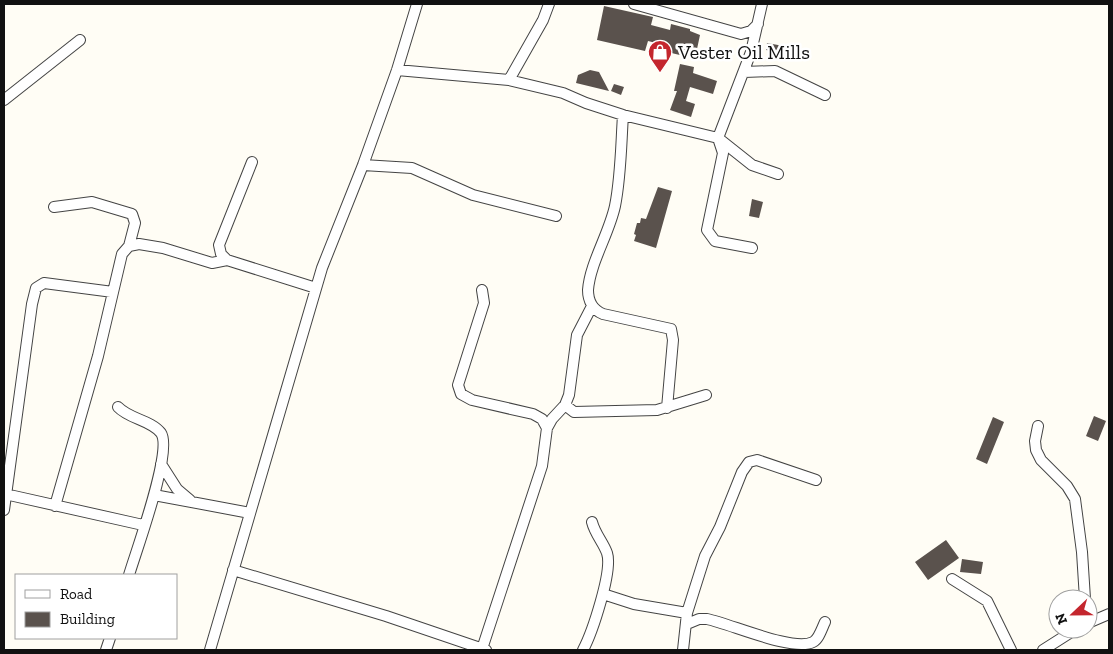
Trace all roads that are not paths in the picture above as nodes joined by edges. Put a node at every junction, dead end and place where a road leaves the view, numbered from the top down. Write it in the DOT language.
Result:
graph roads {
  1 [pos="417,4"];
  2 [pos="550,4"];
  3 [pos="634,4"];
  4 [pos="762,4"];
  5 [pos="758,24"];
  6 [pos="80,40"];
  7 [pos="397,70"];
  8 [pos="744,72"];
  9 [pos="509,80"];
  10 [pos="825,95"];
  11 [pos="4,100"];
  12 [pos="623,114"];
  13 [pos="718,138"];
  14 [pos="252,162"];
  15 [pos="362,165"];
  16 [pos="778,174"];
  17 [pos="54,207"];
  18 [pos="556,216"];
  19 [pos="129,246"];
  20 [pos="752,248"];
  21 [pos="227,260"];
  22 [pos="316,288"];
  23 [pos="482,290"];
  24 [pos="113,292"];
  25 [pos="592,306"];
  26 [pos="706,395"];
  27 [pos="565,405"];
  28 [pos="118,407"];
  29 [pos="667,408"];
  30 [pos="1038,426"];
  31 [pos="547,428"];
  32 [pos="161,464"];
  33 [pos="816,480"];
  34 [pos="5,494"];
  35 [pos="154,496"];
  36 [pos="190,501"];
  37 [pos="55,506"];
  38 [pos="4,510"];
  39 [pos="250,513"];
  40 [pos="592,522"];
  41 [pos="143,525"];
  42 [pos="233,570"];
  43 [pos="129,574"];
  44 [pos="952,580"];
  45 [pos="1084,589"];
  46 [pos="602,594"];
  47 [pos="687,613"];
  48 [pos="825,622"];
  49 [pos="687,624"];
  50 [pos="1060,639"];
  51 [pos="210,650"];
  52 [pos="484,650"];
  53 [pos="584,650"];
  54 [pos="683,650"];
  55 [pos="1011,650"];
  56 [pos="1042,650"];
  1 -- 7 [label="street"];
  2 -- 9 [label="street"];
  3 -- 5 [label="street"];
  4 -- 5 [label="street"];
  5 -- 8 [label="street"];
  6 -- 11 [label="street"];
  7 -- 9 [label="street"];
  7 -- 15 [label="street"];
  8 -- 10 [label="street"];
  8 -- 13 [label="street"];
  9 -- 12 [label="street"];
  12 -- 13 [label="street"];
  12 -- 25 [label="street"];
  13 -- 16 [label="street"];
  13 -- 20 [label="street"];
  14 -- 21 [label="street"];
  15 -- 18 [label="street"];
  15 -- 22 [label="street"];
  17 -- 19 [label="street"];
  19 -- 21 [label="street"];
  19 -- 24 [label="street"];
  21 -- 22 [label="street"];
  22 -- 39 [label="street"];
  23 -- 31 [label="street"];
  24 -- 34 [label="street"];
  24 -- 37 [label="street"];
  25 -- 27 [label="street"];
  25 -- 29 [label="street"];
  26 -- 29 [label="street"];
  27 -- 29 [label="street"];
  27 -- 31 [label="street"];
  28 -- 32 [label="street"];
  30 -- 45 [label="street"];
  31 -- 52 [label="street"];
  32 -- 35 [label="street"];
  32 -- 36 [label="street"];
  33 -- 47 [label="street"];
  34 -- 37 [label="street"];
  34 -- 38 [label="street"];
  35 -- 36 [label="street"];
  35 -- 41 [label="street"];
  36 -- 39 [label="street"];
  37 -- 41 [label="street"];
  39 -- 42 [label="street"];
  40 -- 46 [label="street"];
  41 -- 43 [label="street"];
  42 -- 51 [label="street"];
  42 -- 52 [label="street"];
  44 -- 55 [label="street"];
  46 -- 47 [label="street"];
  46 -- 53 [label="street"];
  47 -- 49 [label="street"];
  48 -- 49 [label="street"];
  49 -- 54 [label="street"];
  50 -- 56 [label="street"];
}
